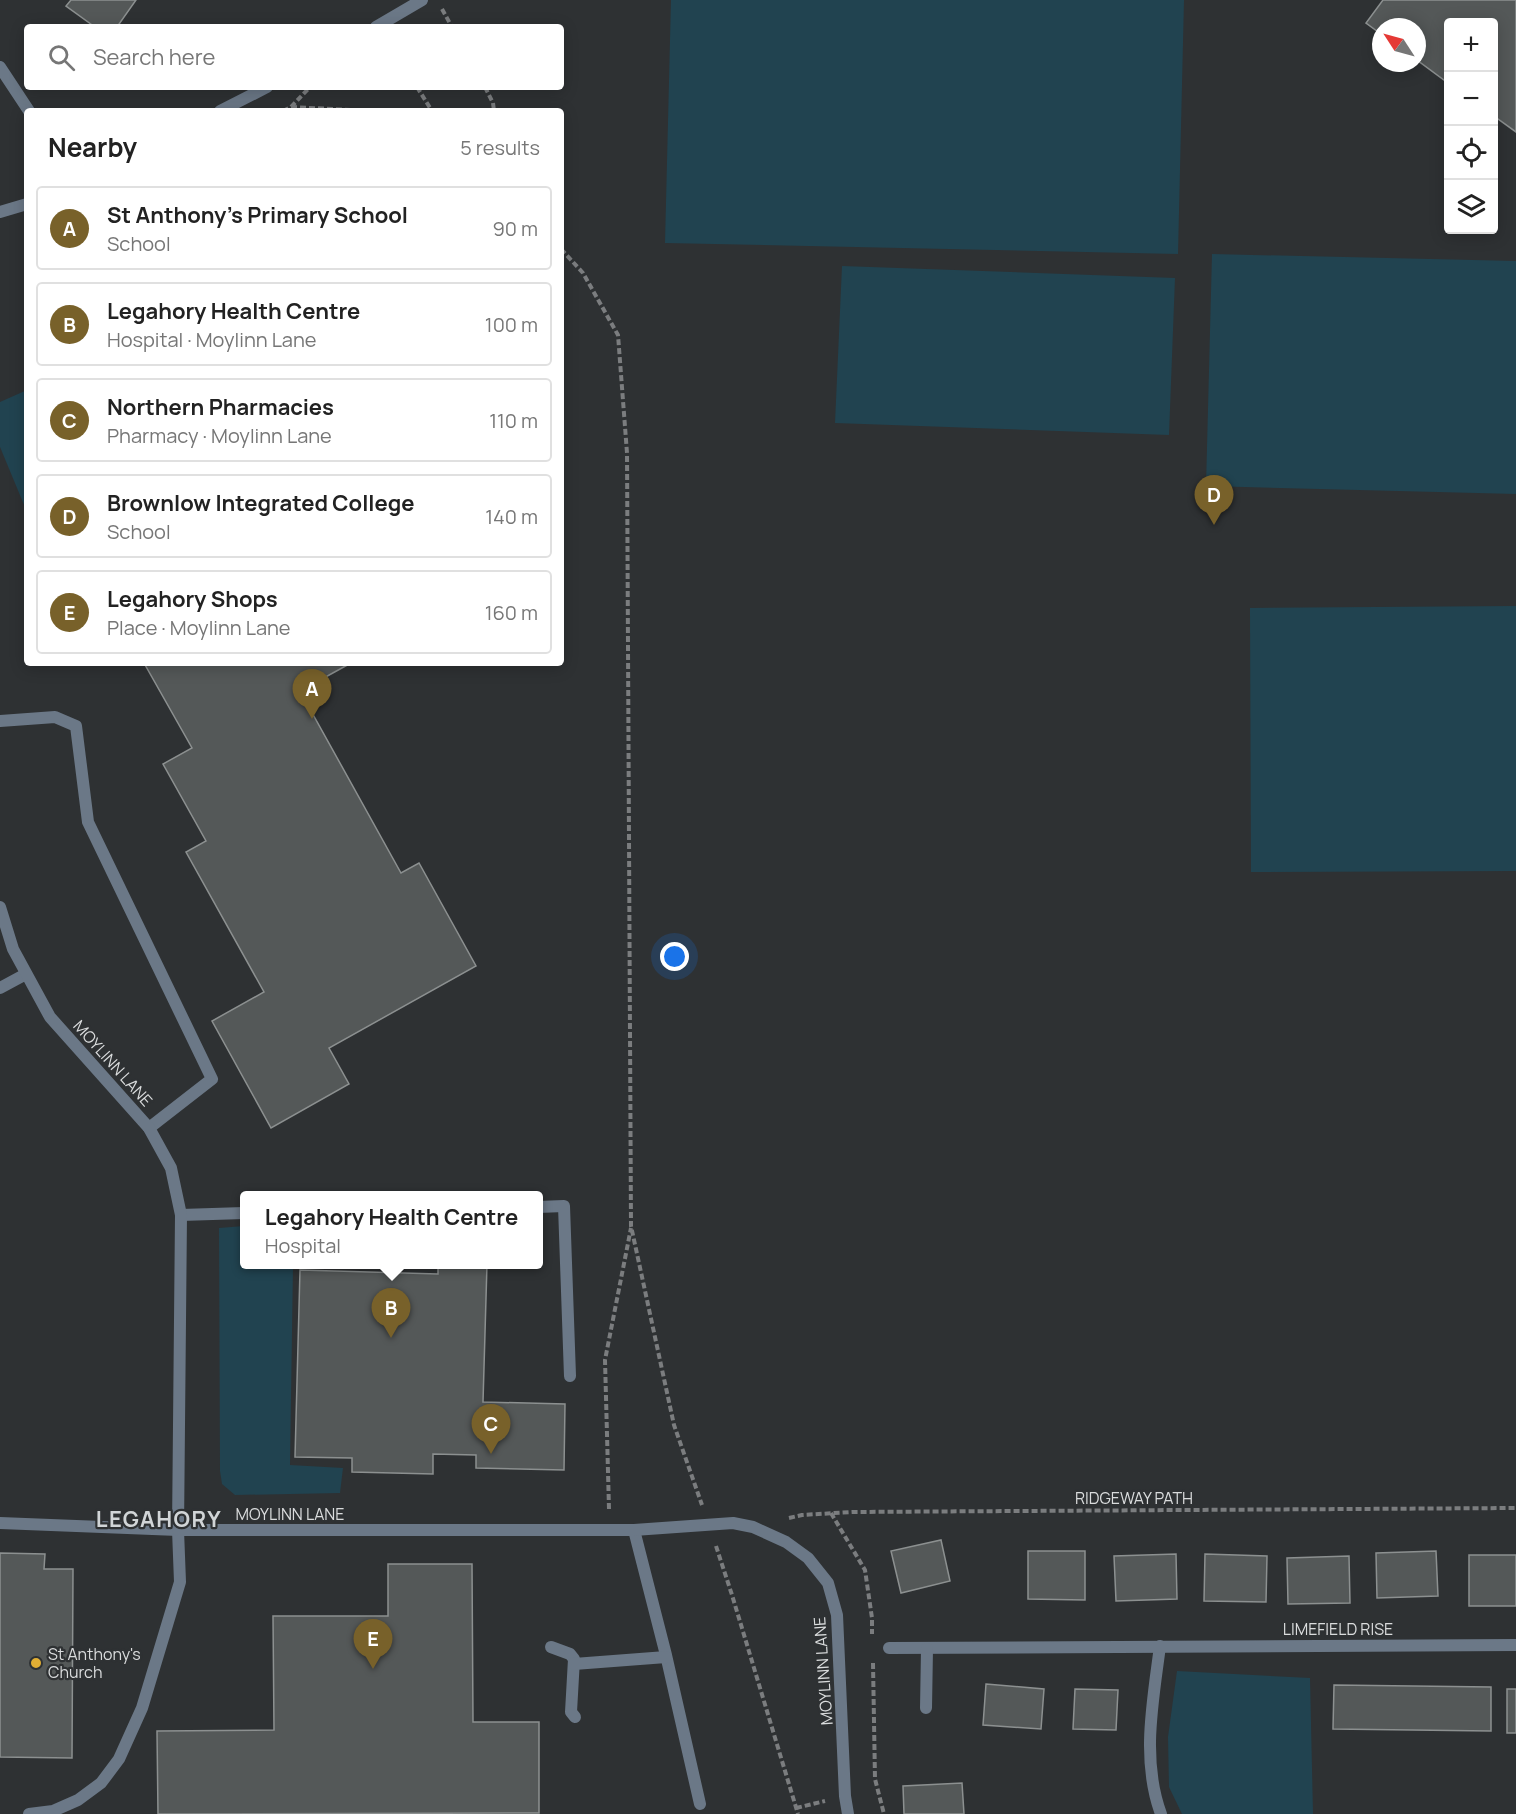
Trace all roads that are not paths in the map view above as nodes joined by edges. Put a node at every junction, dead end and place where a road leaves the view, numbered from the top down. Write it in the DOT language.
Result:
graph roads {
  1 [pos="422,0"];
  2 [pos="381,24"];
  3 [pos="0,67"];
  4 [pos="261,90"];
  5 [pos="26,108"];
  6 [pos="226,108"];
  7 [pos="24,205"];
  8 [pos="0,212"];
  9 [pos="0,720"];
  10 [pos="0,906"];
  11 [pos="26,974"];
  12 [pos="0,988"];
  13 [pos="149,1128"];
  14 [pos="543,1207"];
  15 [pos="240,1213"];
  16 [pos="181,1215"];
  17 [pos="570,1376"];
  18 [pos="0,1523"];
  19 [pos="178,1530"];
  20 [pos="634,1530"];
  21 [pos="1516,1645"];
  22 [pos="1160,1646"];
  23 [pos="551,1647"];
  24 [pos="889,1648"];
  25 [pos="927,1649"];
  26 [pos="666,1657"];
  27 [pos="574,1664"];
  28 [pos="926,1708"];
  29 [pos="575,1717"];
  30 [pos="700,1804"];
  31 [pos="29,1814"];
  32 [pos="848,1814"];
  33 [pos="1161,1814"];
  1 -- 2 [label="street"];
  3 -- 5 [label="street"];
  4 -- 6 [label="street"];
  7 -- 8 [label="street"];
  9 -- 13 [label="street"];
  10 -- 11 [label="street, MOYLINN LANE"];
  11 -- 12 [label="street"];
  11 -- 13 [label="street, MOYLINN LANE"];
  13 -- 16 [label="street, MOYLINN LANE"];
  14 -- 17 [label="street"];
  15 -- 16 [label="street"];
  16 -- 19 [label="street, MOYLINN LANE"];
  18 -- 19 [label="street"];
  19 -- 20 [label="street, MOYLINN LANE"];
  19 -- 31 [label="street"];
  20 -- 26 [label="street"];
  20 -- 32 [label="street, MOYLINN LANE"];
  21 -- 22 [label="street, LIMEFIELD RISE"];
  22 -- 25 [label="street, LIMEFIELD RISE"];
  22 -- 33 [label="street"];
  23 -- 27 [label="street"];
  24 -- 25 [label="street, LIMEFIELD RISE"];
  25 -- 28 [label="street"];
  26 -- 27 [label="street"];
  26 -- 30 [label="street"];
  27 -- 29 [label="street"];
}
